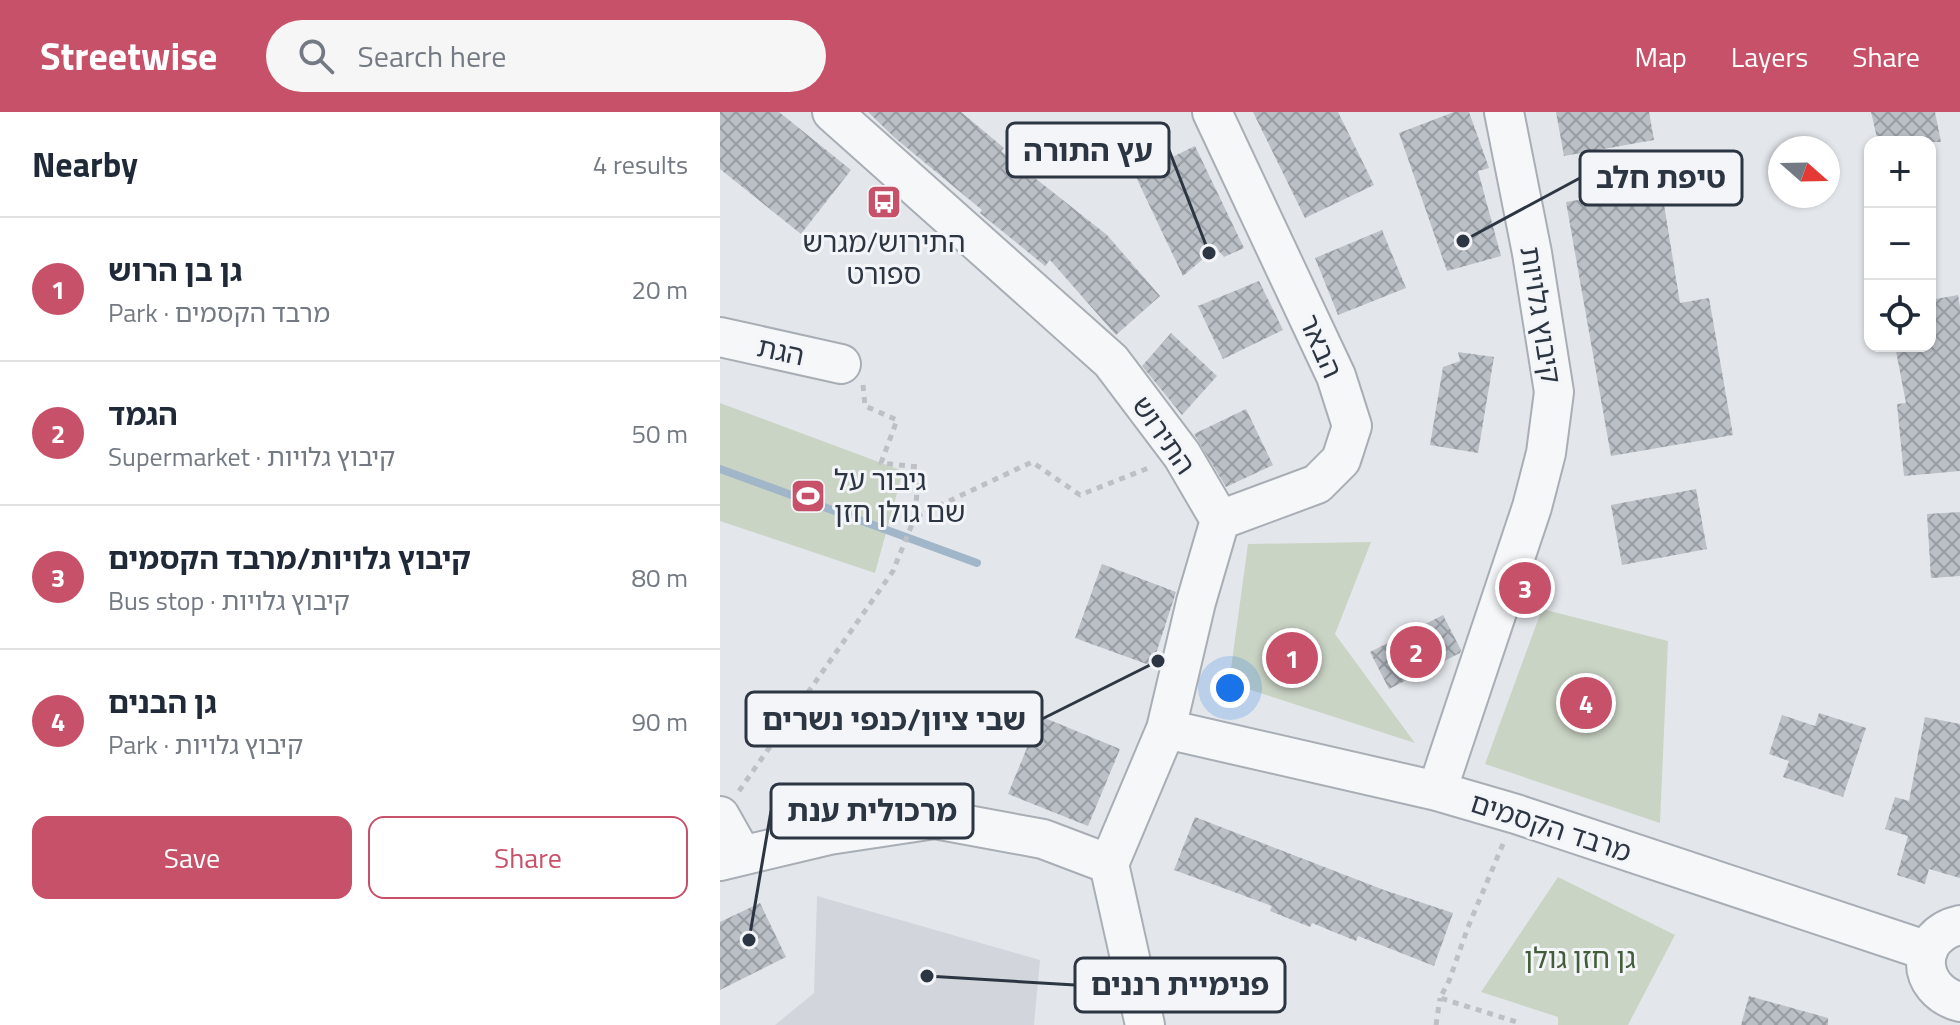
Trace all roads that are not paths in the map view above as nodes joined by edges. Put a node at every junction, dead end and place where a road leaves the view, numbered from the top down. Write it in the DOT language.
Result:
graph roads {
  1 [pos="832,112"];
  2 [pos="1212,112"];
  3 [pos="1504,112"];
  4 [pos="720,337"];
  5 [pos="841,364"];
  6 [pos="1220,520"];
  7 [pos="1166,729"];
  8 [pos="1437,791"];
  9 [pos="729,804"];
  10 [pos="731,858"];
  11 [pos="1109,864"];
  12 [pos="1960,925"];
  13 [pos="1928,951"];
  14 [pos="1947,1008"];
  15 [pos="1145,1025"];
  1 -- 6 [label="street, התירוש"];
  2 -- 6 [label="street, הבאר"];
  3 -- 8 [label="street, קיבוץ גלויות"];
  4 -- 5 [label="street, הגת"];
  6 -- 7 [label="street"];
  7 -- 8 [label="street, מרבד הקסמים"];
  7 -- 11 [label="street"];
  8 -- 13 [label="street, מרבד הקסמים"];
  9 -- 10 [label="street"];
  10 -- 11 [label="street"];
  11 -- 15 [label="street"];
  12 -- 13 [label="street"];
  13 -- 14 [label="street"];
}
